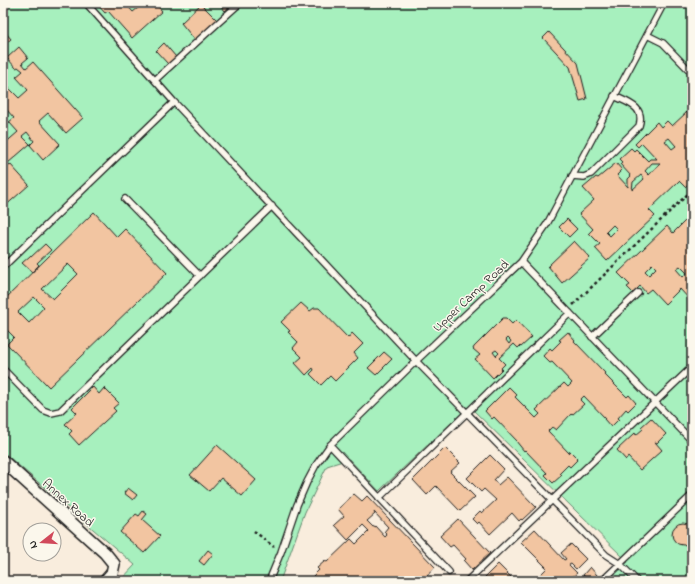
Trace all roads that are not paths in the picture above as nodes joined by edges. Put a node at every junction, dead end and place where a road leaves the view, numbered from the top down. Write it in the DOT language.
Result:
graph roads {
  1 [pos="86,3"];
  2 [pos="240,3"];
  3 [pos="664,3"];
  4 [pos="647,34"];
  5 [pos="692,73"];
  6 [pos="155,80"];
  7 [pos="614,96"];
  8 [pos="174,102"];
  9 [pos="572,176"];
  10 [pos="125,199"];
  11 [pos="272,206"];
  12 [pos="521,262"];
  13 [pos="3,267"];
  14 [pos="200,276"];
  15 [pos="638,293"];
  16 [pos="570,313"];
  17 [pos="592,337"];
  18 [pos="416,361"];
  19 [pos="692,367"];
  20 [pos="3,369"];
  21 [pos="655,403"];
  22 [pos="467,413"];
  23 [pos="692,441"];
  24 [pos="330,444"];
  25 [pos="3,461"];
  26 [pos="692,495"];
  27 [pos="379,498"];
  28 [pos="552,501"];
  29 [pos="620,564"];
  30 [pos="449,572"];
  31 [pos="105,581"];
  32 [pos="269,581"];
  33 [pos="467,581"];
  34 [pos="602,581"];
  35 [pos="637,581"];
  1 -- 6 [label="lane"];
  2 -- 6 [label="lane"];
  3 -- 4 [label="lane, Upper Camp Road"];
  4 -- 5 [label="lane"];
  4 -- 7 [label="lane, Upper Camp Road"];
  6 -- 8 [label="lane"];
  7 -- 9 [label="lane, Upper Camp Road"];
  7 -- 9 [label="lane"];
  8 -- 11 [label="lane"];
  8 -- 13 [label="lane"];
  9 -- 12 [label="lane, Upper Camp Road"];
  10 -- 14 [label="lane"];
  11 -- 14 [label="lane"];
  11 -- 18 [label="lane"];
  12 -- 16 [label="lane"];
  12 -- 18 [label="lane, Upper Camp Road"];
  14 -- 20 [label="lane"];
  15 -- 17 [label="lane"];
  16 -- 17 [label="lane"];
  16 -- 22 [label="lane"];
  17 -- 21 [label="lane"];
  18 -- 22 [label="lane"];
  18 -- 24 [label="lane, Upper Camp Road"];
  19 -- 21 [label="lane"];
  21 -- 23 [label="lane"];
  21 -- 28 [label="lane"];
  22 -- 27 [label="lane"];
  22 -- 28 [label="lane"];
  24 -- 27 [label="lane"];
  24 -- 32 [label="lane, Upper Camp Road"];
  25 -- 31 [label="street, Annex Road"];
  26 -- 29 [label="lane"];
  27 -- 30 [label="lane"];
  28 -- 29 [label="lane"];
  28 -- 33 [label="lane"];
  29 -- 34 [label="lane"];
  29 -- 35 [label="lane"];
}
